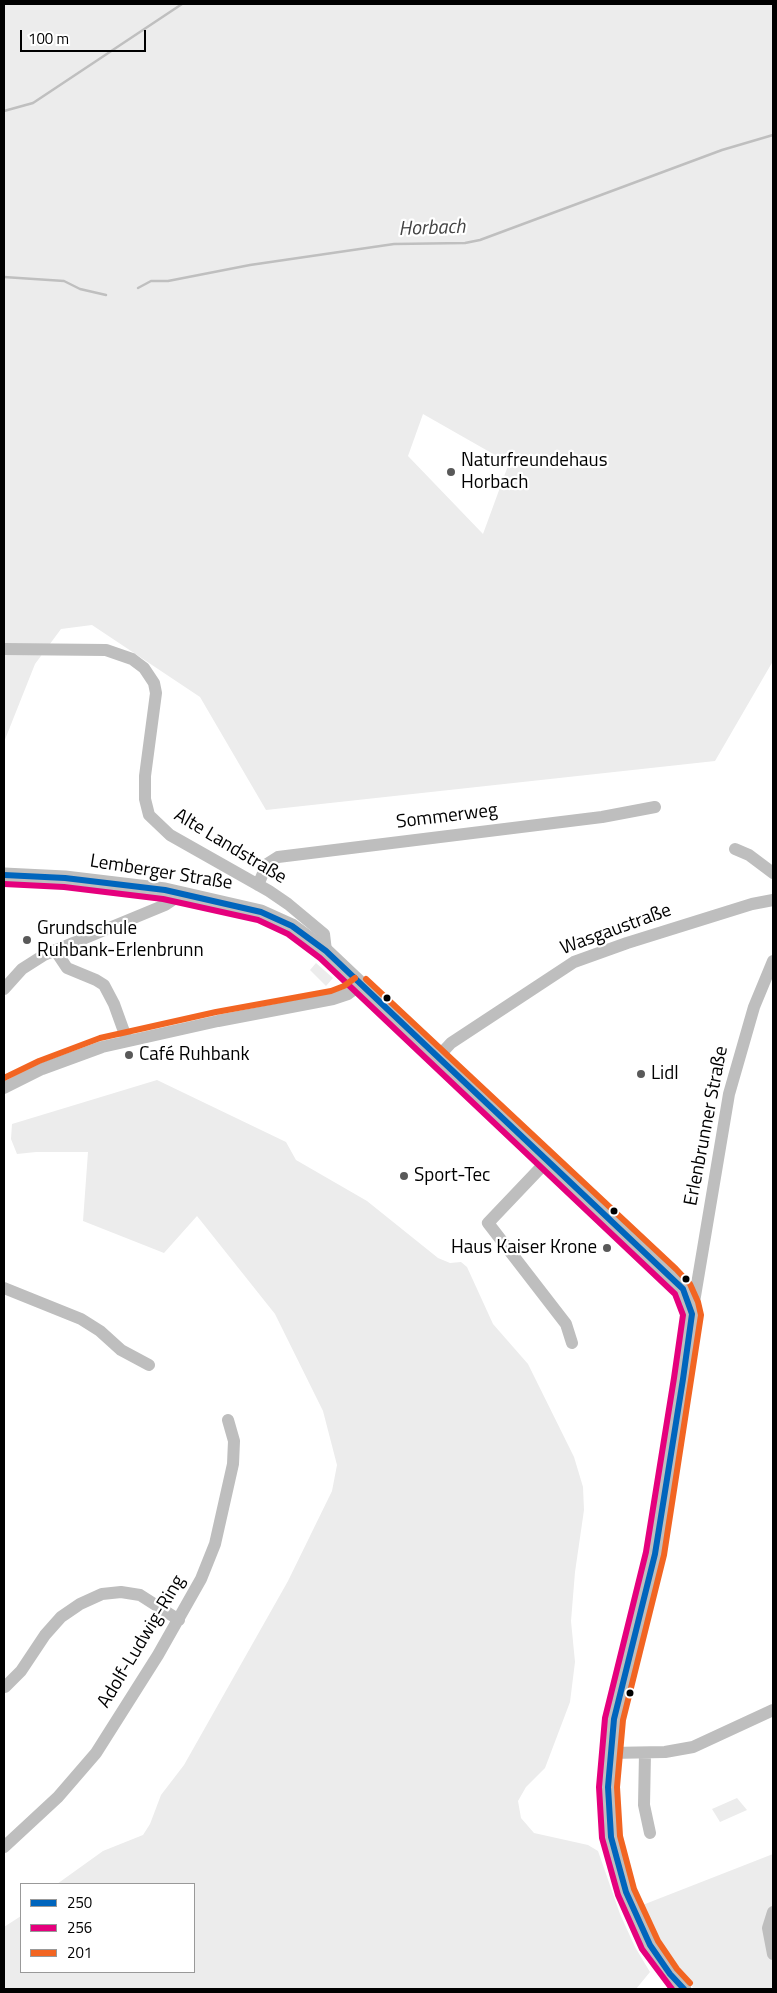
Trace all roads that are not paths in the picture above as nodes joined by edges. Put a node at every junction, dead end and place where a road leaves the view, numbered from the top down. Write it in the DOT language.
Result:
graph roads {
  1 [pos="4,648"];
  2 [pos="656,807"];
  3 [pos="735,849"];
  4 [pos="773,873"];
  5 [pos="4,875"];
  6 [pos="258,885"];
  7 [pos="183,894"];
  8 [pos="773,900"];
  9 [pos="55,950"];
  10 [pos="326,951"];
  11 [pos="773,961"];
  12 [pos="360,985"];
  13 [pos="4,988"];
  14 [pos="127,1040"];
  15 [pos="437,1058"];
  16 [pos="4,1088"];
  17 [pos="546,1161"];
  18 [pos="699,1274"];
  19 [pos="4,1288"];
  20 [pos="683,1289"];
  21 [pos="692,1314"];
  22 [pos="572,1344"];
  23 [pos="149,1365"];
  24 [pos="228,1420"];
  25 [pos="179,1620"];
  26 [pos="5,1687"];
  27 [pos="773,1710"];
  28 [pos="609,1753"];
  29 [pos="645,1753"];
  30 [pos="650,1833"];
  31 [pos="4,1847"];
  32 [pos="773,1912"];
  33 [pos="773,1954"];
  34 [pos="684,1989"];
  1 -- 6 [label="street, Alte Landstraße"];
  2 -- 6 [label="street, Sommerweg"];
  3 -- 4 [label="street"];
  5 -- 7 [label="main road, Lemberger Straße"];
  6 -- 10 [label="street, Alte Landstraße"];
  7 -- 9 [label="street"];
  7 -- 10 [label="main road, Lemberger Straße"];
  8 -- 15 [label="street, Wasgaustraße"];
  9 -- 13 [label="street"];
  9 -- 14 [label="street"];
  10 -- 12 [label="main road, Lemberger Straße"];
  11 -- 18 [label="street, Erlenbrunner Straße"];
  12 -- 14 [label="street"];
  12 -- 15 [label="main road, Lemberger Straße"];
  14 -- 16 [label="street"];
  15 -- 17 [label="main road, Lemberger Straße"];
  17 -- 20 [label="main road, Lemberger Straße"];
  17 -- 22 [label="street"];
  18 -- 20 [label="street"];
  18 -- 21 [label="street, Erlenbrunner Straße"];
  19 -- 23 [label="street"];
  20 -- 21 [label="main road, Lemberger Straße"];
  21 -- 28 [label="main road, Lemberger Straße"];
  24 -- 25 [label="street, Adolf-Ludwig-Ring"];
  25 -- 26 [label="street"];
  25 -- 31 [label="street, Adolf-Ludwig-Ring"];
  27 -- 29 [label="street"];
  28 -- 29 [label="street"];
  28 -- 34 [label="main road, Lemberger Straße"];
  29 -- 30 [label="street"];
  32 -- 33 [label="street"];
}
